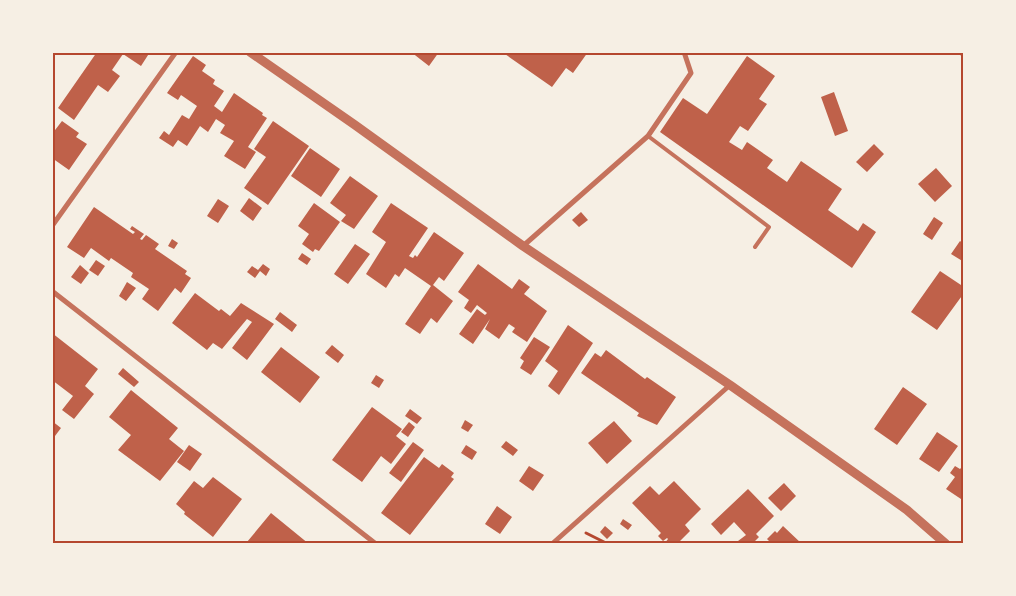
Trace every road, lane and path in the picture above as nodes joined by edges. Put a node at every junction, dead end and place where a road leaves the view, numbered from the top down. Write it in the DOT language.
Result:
graph roads {
  1 [pos="176,52"];
  2 [pos="250,52"];
  3 [pos="684,52"];
  4 [pos="648,136"];
  5 [pos="52,226"];
  6 [pos="523,246"];
  7 [pos="756,246"];
  8 [pos="52,291"];
  9 [pos="730,385"];
  10 [pos="576,522"];
  11 [pos="376,544"];
  12 [pos="552,544"];
  13 [pos="608,544"];
  14 [pos="946,544"];
  1 -- 5 [label="street"];
  2 -- 6 [label="street"];
  3 -- 4 [label="street"];
  4 -- 6 [label="street"];
  4 -- 7 [label="lane"];
  6 -- 9 [label="street"];
  8 -- 11 [label="street"];
  9 -- 10 [label="street"];
  9 -- 14 [label="street"];
  10 -- 12 [label="street"];
  10 -- 13 [label="path"];
}
